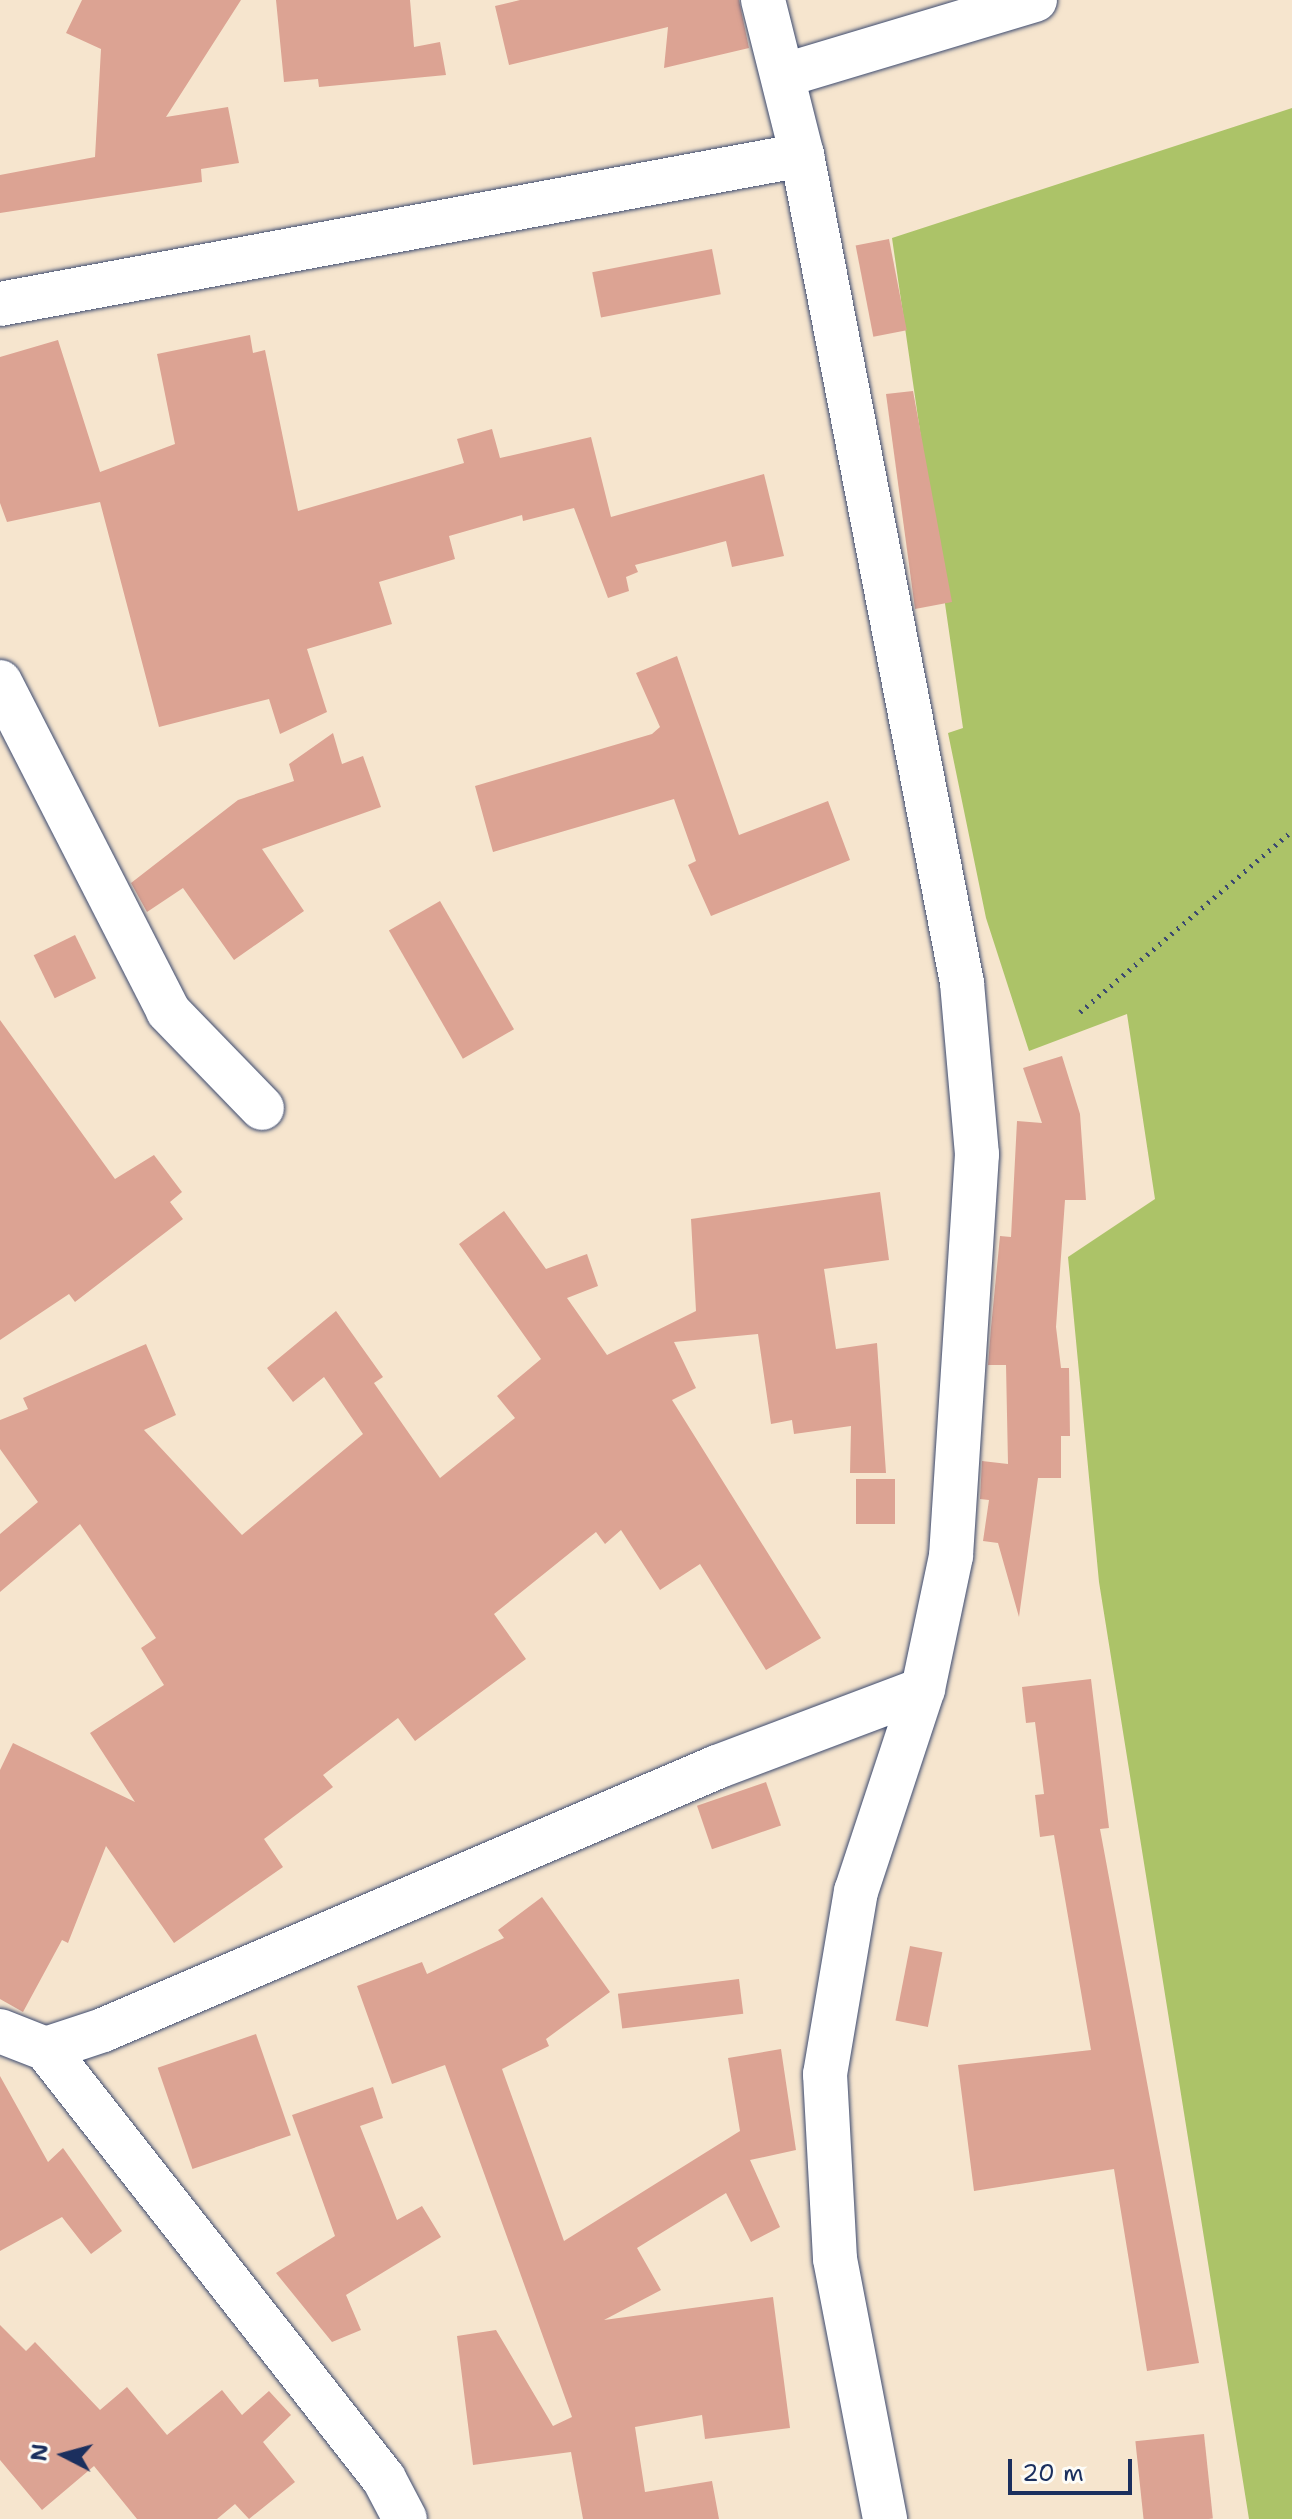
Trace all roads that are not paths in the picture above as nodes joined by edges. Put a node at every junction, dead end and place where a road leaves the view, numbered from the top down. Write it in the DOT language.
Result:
graph roads {
  1 [pos="763,0"];
  2 [pos="1035,0"];
  3 [pos="785,75"];
  4 [pos="802,155"];
  5 [pos="0,304"];
  6 [pos="0,682"];
  7 [pos="262,1108"];
  8 [pos="923,1689"];
  9 [pos="0,2031"];
  10 [pos="46,2049"];
  11 [pos="405,2519"];
  12 [pos="885,2519"];
  1 -- 3 [label="street"];
  2 -- 3 [label="street"];
  3 -- 4 [label="street"];
  4 -- 5 [label="street"];
  4 -- 8 [label="street"];
  6 -- 7 [label="street"];
  8 -- 10 [label="street"];
  8 -- 12 [label="street"];
  9 -- 10 [label="street"];
  10 -- 11 [label="street"];
}
